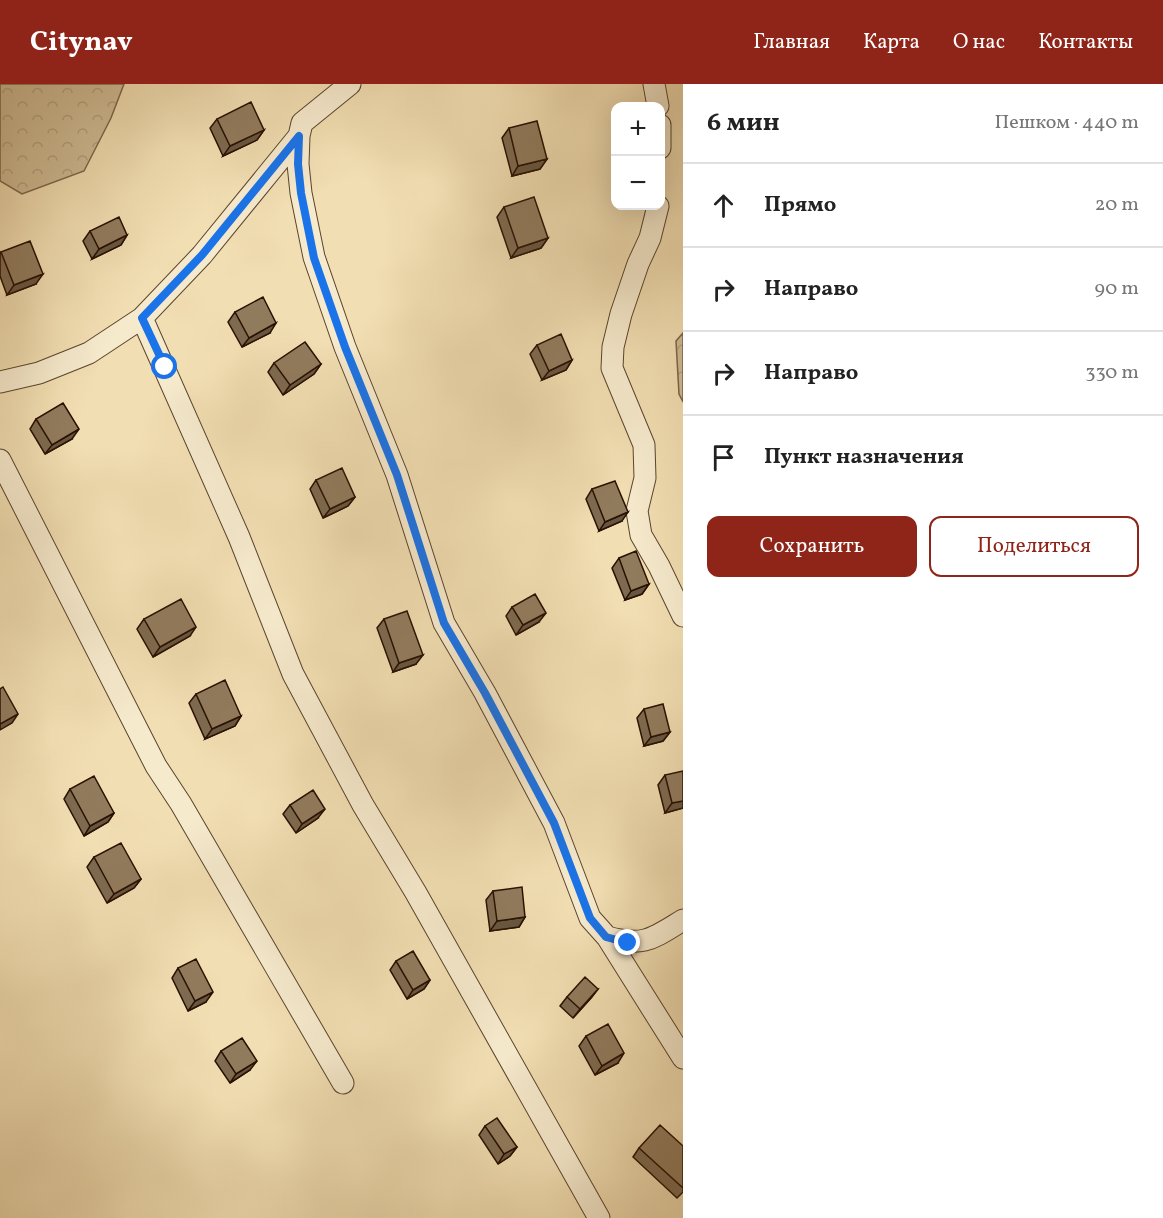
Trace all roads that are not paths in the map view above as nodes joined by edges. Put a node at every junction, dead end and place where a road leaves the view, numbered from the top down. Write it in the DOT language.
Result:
graph roads {
  1 [pos="350,84"];
  2 [pos="654,84"];
  3 [pos="657,102"];
  4 [pos="299,136"];
  5 [pos="657,210"];
  6 [pos="142,318"];
  7 [pos="0,382"];
  8 [pos="0,460"];
  9 [pos="683,616"];
  10 [pos="683,920"];
  11 [pos="606,937"];
  12 [pos="683,1058"];
  13 [pos="343,1083"];
  14 [pos="599,1218"];
  1 -- 4 [label="street"];
  2 -- 3 [label="street"];
  4 -- 6 [label="street"];
  4 -- 11 [label="street"];
  5 -- 9 [label="street"];
  6 -- 7 [label="street"];
  6 -- 14 [label="street"];
  8 -- 13 [label="street"];
  10 -- 11 [label="street"];
  11 -- 12 [label="street"];
}
